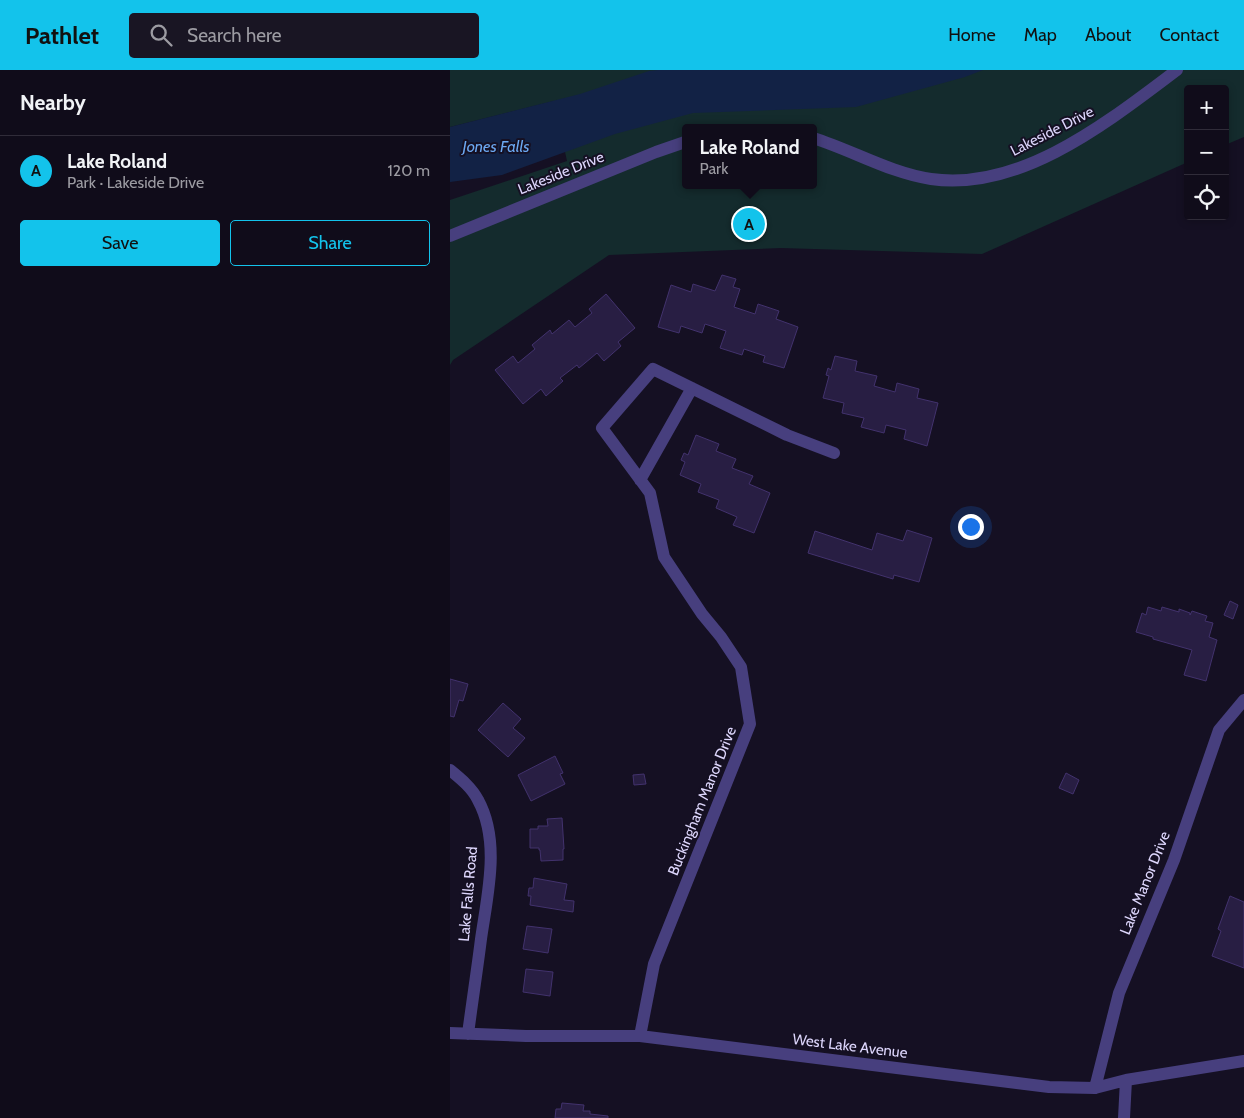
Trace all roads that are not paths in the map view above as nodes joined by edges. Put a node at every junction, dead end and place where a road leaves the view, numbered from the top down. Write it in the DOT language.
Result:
graph roads {
  1 [pos="1177,70"];
  2 [pos="817,139"];
  3 [pos="682,143"];
  4 [pos="450,236"];
  5 [pos="692,388"];
  6 [pos="834,453"];
  7 [pos="640,480"];
  8 [pos="1244,700"];
  9 [pos="450,770"];
  10 [pos="450,1033"];
  11 [pos="468,1034"];
  12 [pos="640,1036"];
  13 [pos="1244,1062"];
  14 [pos="1126,1080"];
  15 [pos="1095,1088"];
  16 [pos="1124,1118"];
  1 -- 2 [label="street, Lakeside Drive"];
  3 -- 4 [label="street, Lakeside Drive"];
  5 -- 6 [label="street, Buckingham Manor Drive"];
  5 -- 7 [label="street"];
  5 -- 7 [label="street, Buckingham Manor Drive"];
  7 -- 12 [label="street, Buckingham Manor Drive"];
  8 -- 15 [label="street, Lake Manor Drive"];
  9 -- 11 [label="street, Lake Falls Road"];
  10 -- 11 [label="street, West Lake Avenue"];
  11 -- 12 [label="street, West Lake Avenue"];
  12 -- 15 [label="street, West Lake Avenue"];
  13 -- 14 [label="street, West Lake Avenue"];
  14 -- 15 [label="street, West Lake Avenue"];
  14 -- 16 [label="street"];
}
